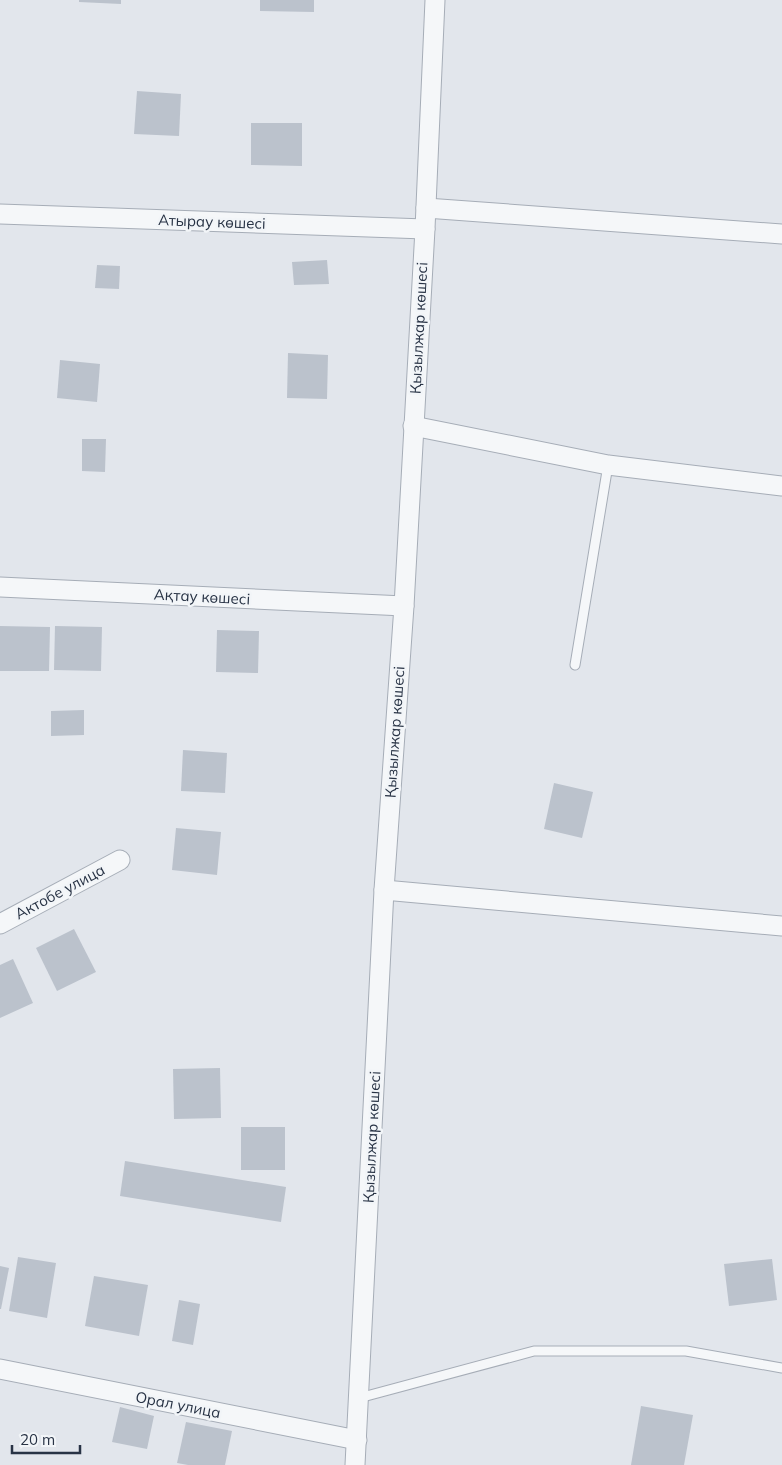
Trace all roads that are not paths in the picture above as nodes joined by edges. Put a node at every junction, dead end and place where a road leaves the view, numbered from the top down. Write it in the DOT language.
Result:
graph roads {
  1 [pos="435,0"];
  2 [pos="426,208"];
  3 [pos="0,214"];
  4 [pos="425,230"];
  5 [pos="782,234"];
  6 [pos="414,426"];
  7 [pos="608,465"];
  8 [pos="782,486"];
  9 [pos="0,588"];
  10 [pos="404,606"];
  11 [pos="575,665"];
  12 [pos="120,860"];
  13 [pos="384,890"];
  14 [pos="0,924"];
  15 [pos="782,926"];
  16 [pos="782,1368"];
  17 [pos="0,1370"];
  18 [pos="359,1398"];
  19 [pos="357,1440"];
  20 [pos="355,1465"];
  1 -- 2 [label="street, Қызылжар көшесі"];
  2 -- 4 [label="street, Қызылжар көшесі"];
  2 -- 5 [label="street"];
  3 -- 4 [label="street, Атырау көшесі"];
  4 -- 6 [label="street, Қызылжар көшесі"];
  6 -- 7 [label="street"];
  6 -- 10 [label="street, Қызылжар көшесі"];
  7 -- 8 [label="street"];
  7 -- 11 [label="lane"];
  9 -- 10 [label="street, Ақтау көшесі"];
  10 -- 13 [label="street, Қызылжар көшесі"];
  12 -- 14 [label="street, Актобе улица"];
  13 -- 15 [label="street"];
  13 -- 18 [label="street, Қызылжар көшесі"];
  16 -- 18 [label="lane"];
  17 -- 19 [label="street, Орал улица"];
  18 -- 19 [label="street, Қызылжар көшесі"];
  19 -- 20 [label="street, Қызылжар көшесі"];
}
